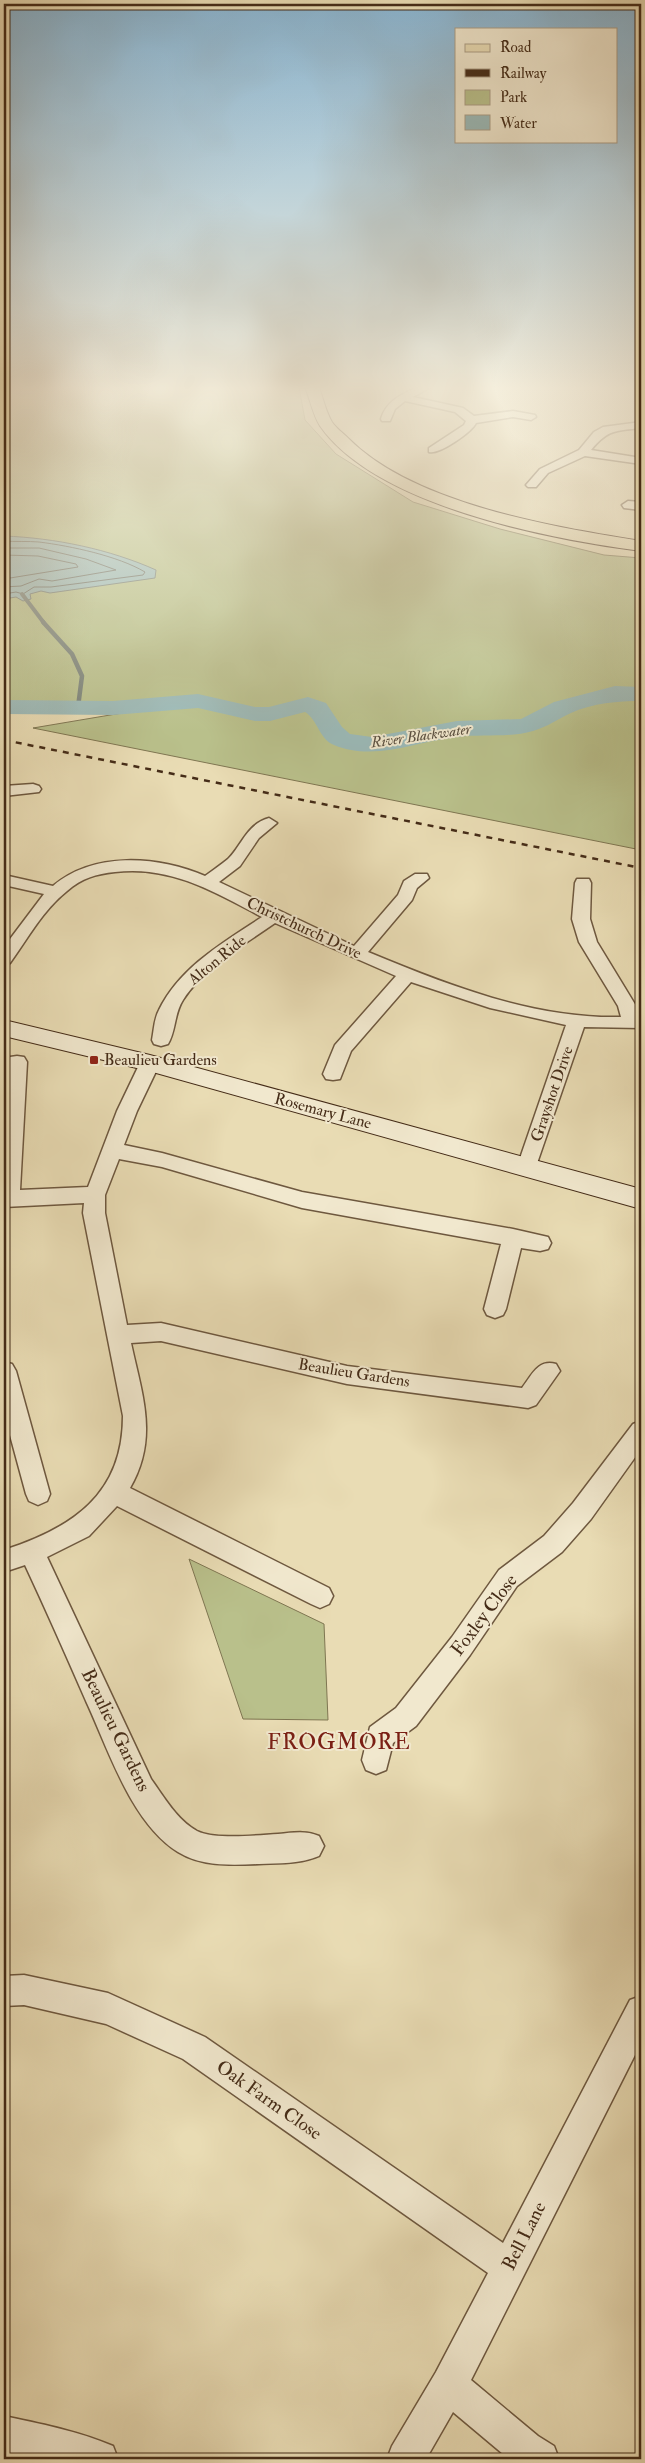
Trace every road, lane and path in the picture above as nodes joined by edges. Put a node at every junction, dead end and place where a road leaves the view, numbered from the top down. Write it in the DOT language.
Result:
graph roads {
  1 [pos="450,502"];
  2 [pos="628,505"];
  3 [pos="641,506"];
  4 [pos="641,546"];
  5 [pos="33,789"];
  6 [pos="4,791"];
  7 [pos="269,823"];
  8 [pos="421,878"];
  9 [pos="4,880"];
  10 [pos="208,882"];
  11 [pos="583,883"];
  12 [pos="54,891"];
  13 [pos="274,916"];
  14 [pos="357,954"];
  15 [pos="4,959"];
  16 [pos="407,975"];
  17 [pos="577,1021"];
  18 [pos="637,1023"];
  19 [pos="4,1028"];
  20 [pos="161,1040"];
  21 [pos="17,1062"];
  22 [pos="150,1063"];
  23 [pos="333,1074"];
  24 [pos="111,1150"];
  25 [pos="528,1168"];
  26 [pos="95,1195"];
  27 [pos="6,1199"];
  28 [pos="641,1199"];
  29 [pos="513,1237"];
  30 [pos="540,1243"];
  31 [pos="495,1309"];
  32 [pos="118,1336"];
  33 [pos="4,1371"];
  34 [pos="548,1371"];
  35 [pos="641,1431"];
  36 [pos="115,1493"];
  37 [pos="38,1494"];
  38 [pos="32,1552"];
  39 [pos="4,1560"];
  40 [pos="320,1596"];
  41 [pos="376,1760"];
  42 [pos="309,1846"];
  43 [pos="4,1991"];
  44 [pos="641,2011"];
  45 [pos="508,2267"];
  46 [pos="449,2385"];
  47 [pos="4,2434"];
  48 [pos="100,2459"];
  49 [pos="405,2459"];
  50 [pos="542,2459"];
  1 -- 4 [label="main road"];
  2 -- 3 [label="street"];
  5 -- 6 [label="street"];
  7 -- 10 [label="street"];
  8 -- 14 [label="street"];
  9 -- 12 [label="street"];
  10 -- 12 [label="street, Christchurch Drive"];
  10 -- 13 [label="street, Christchurch Drive"];
  11 -- 18 [label="street"];
  12 -- 15 [label="street, Christchurch Drive"];
  13 -- 14 [label="street, Christchurch Drive"];
  13 -- 20 [label="street, Alton Ride"];
  14 -- 16 [label="street, Christchurch Drive"];
  16 -- 17 [label="street, Christchurch Drive"];
  16 -- 23 [label="street"];
  17 -- 18 [label="street, Christchurch Drive"];
  17 -- 25 [label="street, Grayshot Drive"];
  19 -- 22 [label="street, Rosemary Lane"];
  21 -- 27 [label="street"];
  22 -- 24 [label="street"];
  22 -- 25 [label="street, Rosemary Lane"];
  24 -- 26 [label="street"];
  24 -- 29 [label="street"];
  25 -- 28 [label="street, Rosemary Lane"];
  26 -- 27 [label="street"];
  26 -- 32 [label="street"];
  29 -- 30 [label="street"];
  29 -- 31 [label="street"];
  32 -- 34 [label="street, Beaulieu Gardens"];
  32 -- 36 [label="street"];
  33 -- 37 [label="street"];
  35 -- 41 [label="street, Foxley Close"];
  36 -- 38 [label="street"];
  36 -- 40 [label="street"];
  38 -- 39 [label="street"];
  38 -- 42 [label="street, Beaulieu Gardens"];
  43 -- 45 [label="street, Oak Farm Close"];
  44 -- 45 [label="street, Bell Lane"];
  45 -- 46 [label="street, Bell Lane"];
  46 -- 49 [label="street, Bell Lane"];
  46 -- 50 [label="street"];
  47 -- 48 [label="street"];
}
